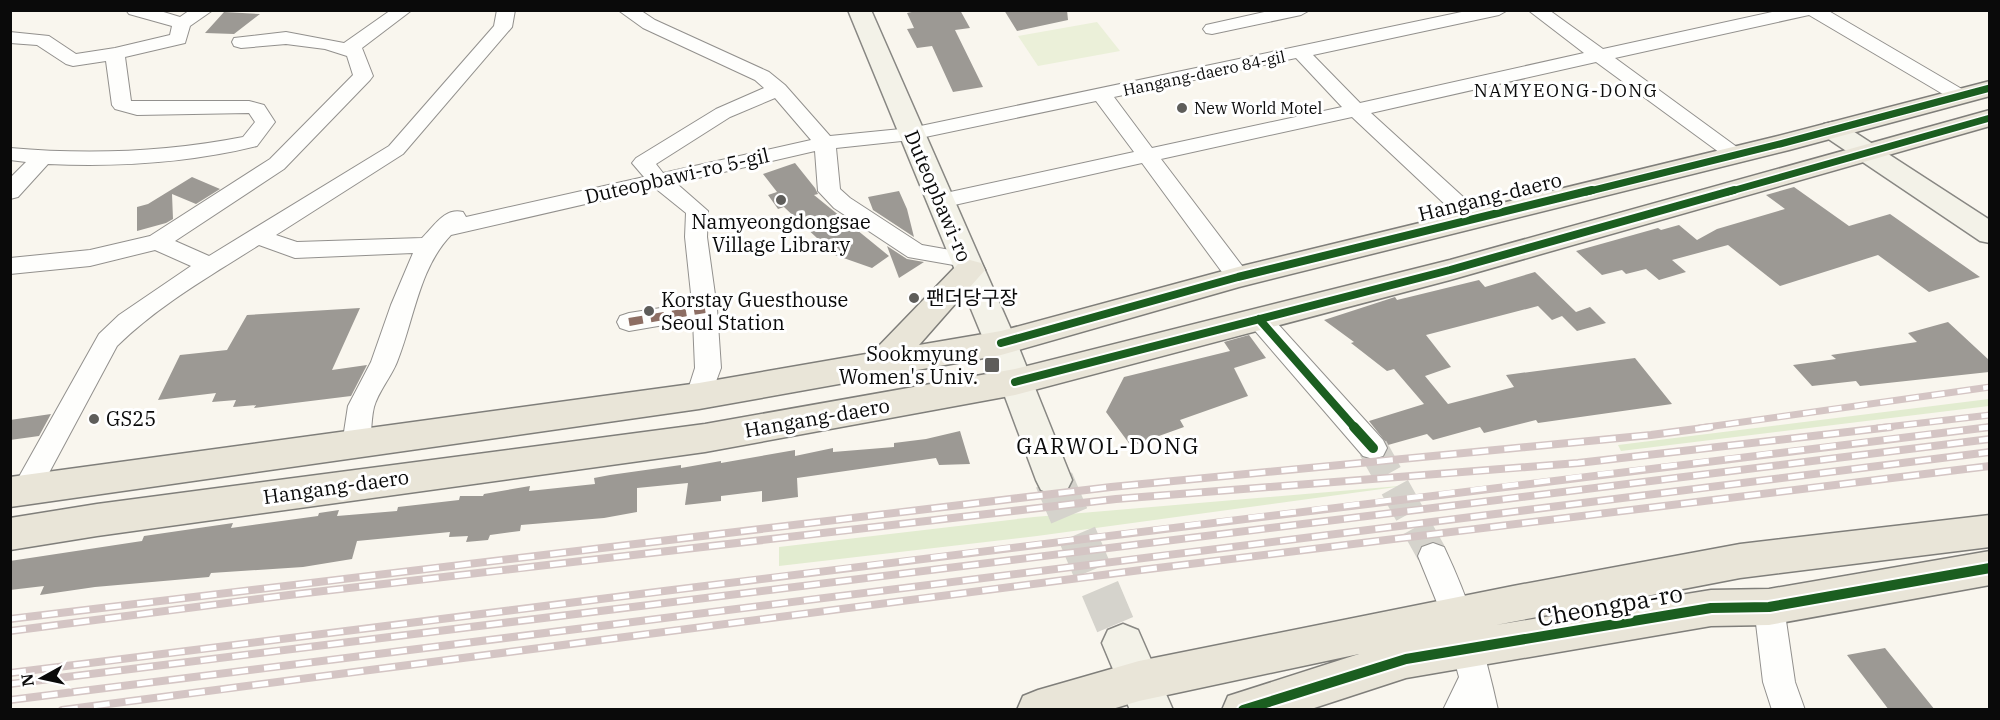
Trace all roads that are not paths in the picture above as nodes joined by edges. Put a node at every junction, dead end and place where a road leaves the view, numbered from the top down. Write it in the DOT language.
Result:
graph roads {
  1 [pos="135,10"];
  2 [pos="204,10"];
  3 [pos="403,10"];
  4 [pos="506,10"];
  5 [pos="627,10"];
  6 [pos="860,10"];
  7 [pos="1301,10"];
  8 [pos="1500,10"];
  9 [pos="1537,10"];
  10 [pos="1808,10"];
  11 [pos="1813,10"];
  12 [pos="182,23"];
  13 [pos="1212,29"];
  14 [pos="10,37"];
  15 [pos="241,42"];
  16 [pos="347,50"];
  17 [pos="1300,52"];
  18 [pos="115,54"];
  19 [pos="1600,56"];
  20 [pos="1989,88"];
  21 [pos="778,89"];
  22 [pos="1101,94"];
  23 [pos="1960,96"];
  24 [pos="1356,110"];
  25 [pos="1989,118"];
  26 [pos="1833,130"];
  27 [pos="911,134"];
  28 [pos="825,143"];
  29 [pos="1868,153"];
  30 [pos="10,154"];
  31 [pos="1734,154"];
  32 [pos="1148,155"];
  33 [pos="41,158"];
  34 [pos="658,180"];
  35 [pos="10,192"];
  36 [pos="941,201"];
  37 [pos="1475,219"];
  38 [pos="443,230"];
  39 [pos="1989,234"];
  40 [pos="259,237"];
  41 [pos="157,242"];
  42 [pos="968,265"];
  43 [pos="10,266"];
  44 [pos="212,266"];
  45 [pos="1238,277"];
  46 [pos="705,309"];
  47 [pos="1259,319"];
  48 [pos="628,322"];
  49 [pos="1001,343"];
  50 [pos="883,363"];
  51 [pos="1016,382"];
  52 [pos="699,396"];
  53 [pos="356,445"];
  54 [pos="1373,448"];
  55 [pos="1054,480"];
  56 [pos="18,491"];
  57 [pos="1989,531"];
  58 [pos="10,534"];
  59 [pos="1433,556"];
  60 [pos="1989,568"];
  61 [pos="1769,607"];
  62 [pos="1123,643"];
  63 [pos="1471,663"];
  64 [pos="1145,695"];
  65 [pos="1038,710"];
  66 [pos="1244,710"];
  67 [pos="1459,710"];
  68 [pos="1789,710"];
  1 -- 12 [label="street"];
  2 -- 12 [label="street"];
  3 -- 16 [label="street"];
  4 -- 40 [label="street"];
  5 -- 21 [label="street"];
  6 -- 27 [label="main road, Duteopbawi-ro"];
  7 -- 13 [label="street"];
  8 -- 17 [label="street"];
  9 -- 19 [label="street"];
  10 -- 19 [label="street"];
  11 -- 23 [label="street"];
  12 -- 18 [label="street"];
  14 -- 18 [label="street"];
  15 -- 16 [label="street"];
  16 -- 41 [label="street"];
  17 -- 22 [label="street, Hangang-daero 84-gil"];
  17 -- 24 [label="street, Hangang-daero 84-gil"];
  18 -- 33 [label="street"];
  19 -- 24 [label="street"];
  19 -- 31 [label="street"];
  20 -- 23 [label="main road, Hangang-daero"];
  21 -- 28 [label="street"];
  21 -- 34 [label="street"];
  22 -- 27 [label="street, Hangang-daero 84-gil"];
  22 -- 32 [label="street"];
  23 -- 26 [label="main road, Hangang-daero"];
  24 -- 32 [label="street"];
  24 -- 37 [label="street, Hangang-daero 84-gil"];
  25 -- 29 [label="main road, Hangang-daero"];
  26 -- 29 [label="main road"];
  26 -- 31 [label="main road, Hangang-daero"];
  27 -- 28 [label="street, Duteopbawi-ro 5-gil"];
  27 -- 36 [label="main road, Duteopbawi-ro"];
  28 -- 34 [label="street, Duteopbawi-ro 5-gil"];
  28 -- 42 [label="street"];
  29 -- 39 [label="main road"];
  29 -- 47 [label="main road, Hangang-daero"];
  30 -- 33 [label="street"];
  31 -- 37 [label="main road, Hangang-daero"];
  32 -- 36 [label="street"];
  32 -- 45 [label="street"];
  33 -- 35 [label="street"];
  34 -- 38 [label="street, Duteopbawi-ro 5-gil"];
  34 -- 46 [label="street"];
  36 -- 42 [label="main road, Duteopbawi-ro"];
  37 -- 45 [label="main road, Hangang-daero"];
  38 -- 40 [label="street, Duteopbawi-ro 5-gil"];
  38 -- 53 [label="street"];
  40 -- 44 [label="street"];
  41 -- 43 [label="street"];
  41 -- 44 [label="street"];
  42 -- 49 [label="main road, Duteopbawi-ro"];
  42 -- 50 [label="main road"];
  44 -- 56 [label="street"];
  45 -- 49 [label="main road, Hangang-daero"];
  46 -- 48 [label="street"];
  46 -- 52 [label="street"];
  47 -- 51 [label="main road, Hangang-daero"];
  47 -- 54 [label="street"];
  49 -- 50 [label="main road, Hangang-daero"];
  49 -- 51 [label="main road, Duteopbawi-ro"];
  50 -- 52 [label="main road, Hangang-daero"];
  51 -- 55 [label="main road, Duteopbawi-ro"];
  51 -- 58 [label="main road, Hangang-daero"];
  52 -- 53 [label="main road, Hangang-daero"];
  53 -- 56 [label="main road, Hangang-daero"];
  57 -- 63 [label="main road, Cheongpa-ro"];
  59 -- 63 [label="street"];
  60 -- 61 [label="main road, Cheongpa-ro"];
  61 -- 63 [label="main road, Cheongpa-ro"];
  61 -- 68 [label="street"];
  62 -- 64 [label="main road"];
  63 -- 64 [label="main road, Cheongpa-ro"];
  63 -- 66 [label="main road, Cheongpa-ro"];
  63 -- 67 [label="street"];
  64 -- 65 [label="main road, Cheongpa-ro"];
}
